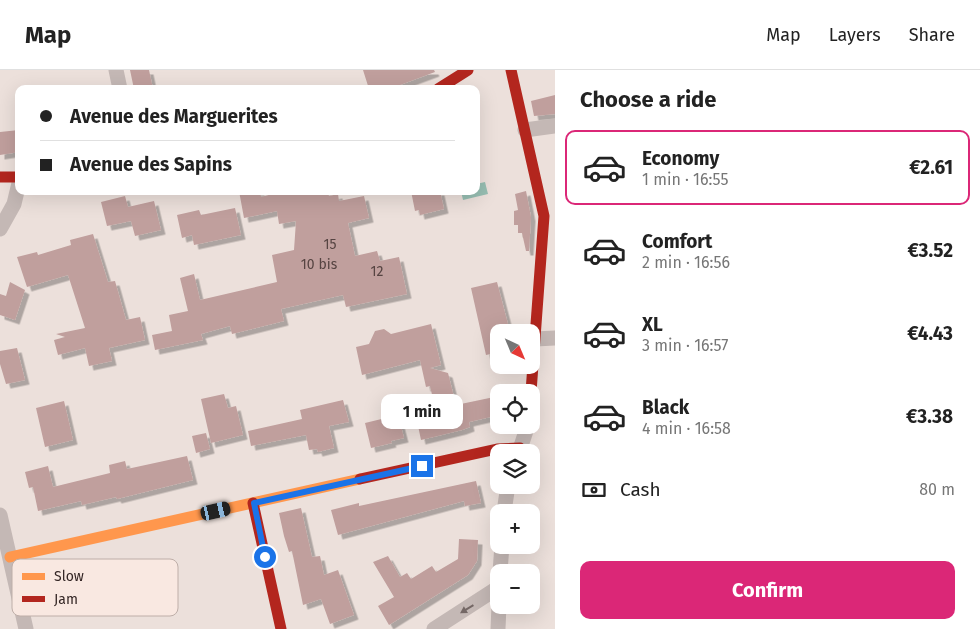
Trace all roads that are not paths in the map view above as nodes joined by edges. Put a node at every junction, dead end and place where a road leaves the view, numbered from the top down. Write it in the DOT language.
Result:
graph roads {
  1 [pos="116,70"];
  2 [pos="468,70"];
  3 [pos="511,70"];
  4 [pos="119,85"];
  5 [pos="444,85"];
  6 [pos="555,126"];
  7 [pos="525,130"];
  8 [pos="0,177"];
  9 [pos="15,177"];
  10 [pos="16,195"];
  11 [pos="0,229"];
  12 [pos="536,324"];
  13 [pos="555,338"];
  14 [pos="540,339"];
  15 [pos="490,451"];
  16 [pos="254,503"];
  17 [pos="0,515"];
  18 [pos="10,558"];
  19 [pos="12,567"];
  20 [pos="490,594"];
  21 [pos="499,614"];
  22 [pos="23,616"];
  23 [pos="26,629"];
  24 [pos="281,629"];
  25 [pos="434,629"];
  26 [pos="498,629"];
  1 -- 4 [label="street"];
  2 -- 5 [label="street"];
  3 -- 7 [label="street"];
  6 -- 7 [label="street"];
  7 -- 12 [label="street"];
  8 -- 9 [label="street"];
  10 -- 11 [label="street"];
  13 -- 14 [label="street"];
  15 -- 16 [label="street"];
  16 -- 18 [label="street"];
  16 -- 24 [label="street"];
  17 -- 18 [label="street"];
  18 -- 19 [label="street"];
  20 -- 25 [label="street, one-way"];
  21 -- 26 [label="street"];
  22 -- 23 [label="street"];
}
